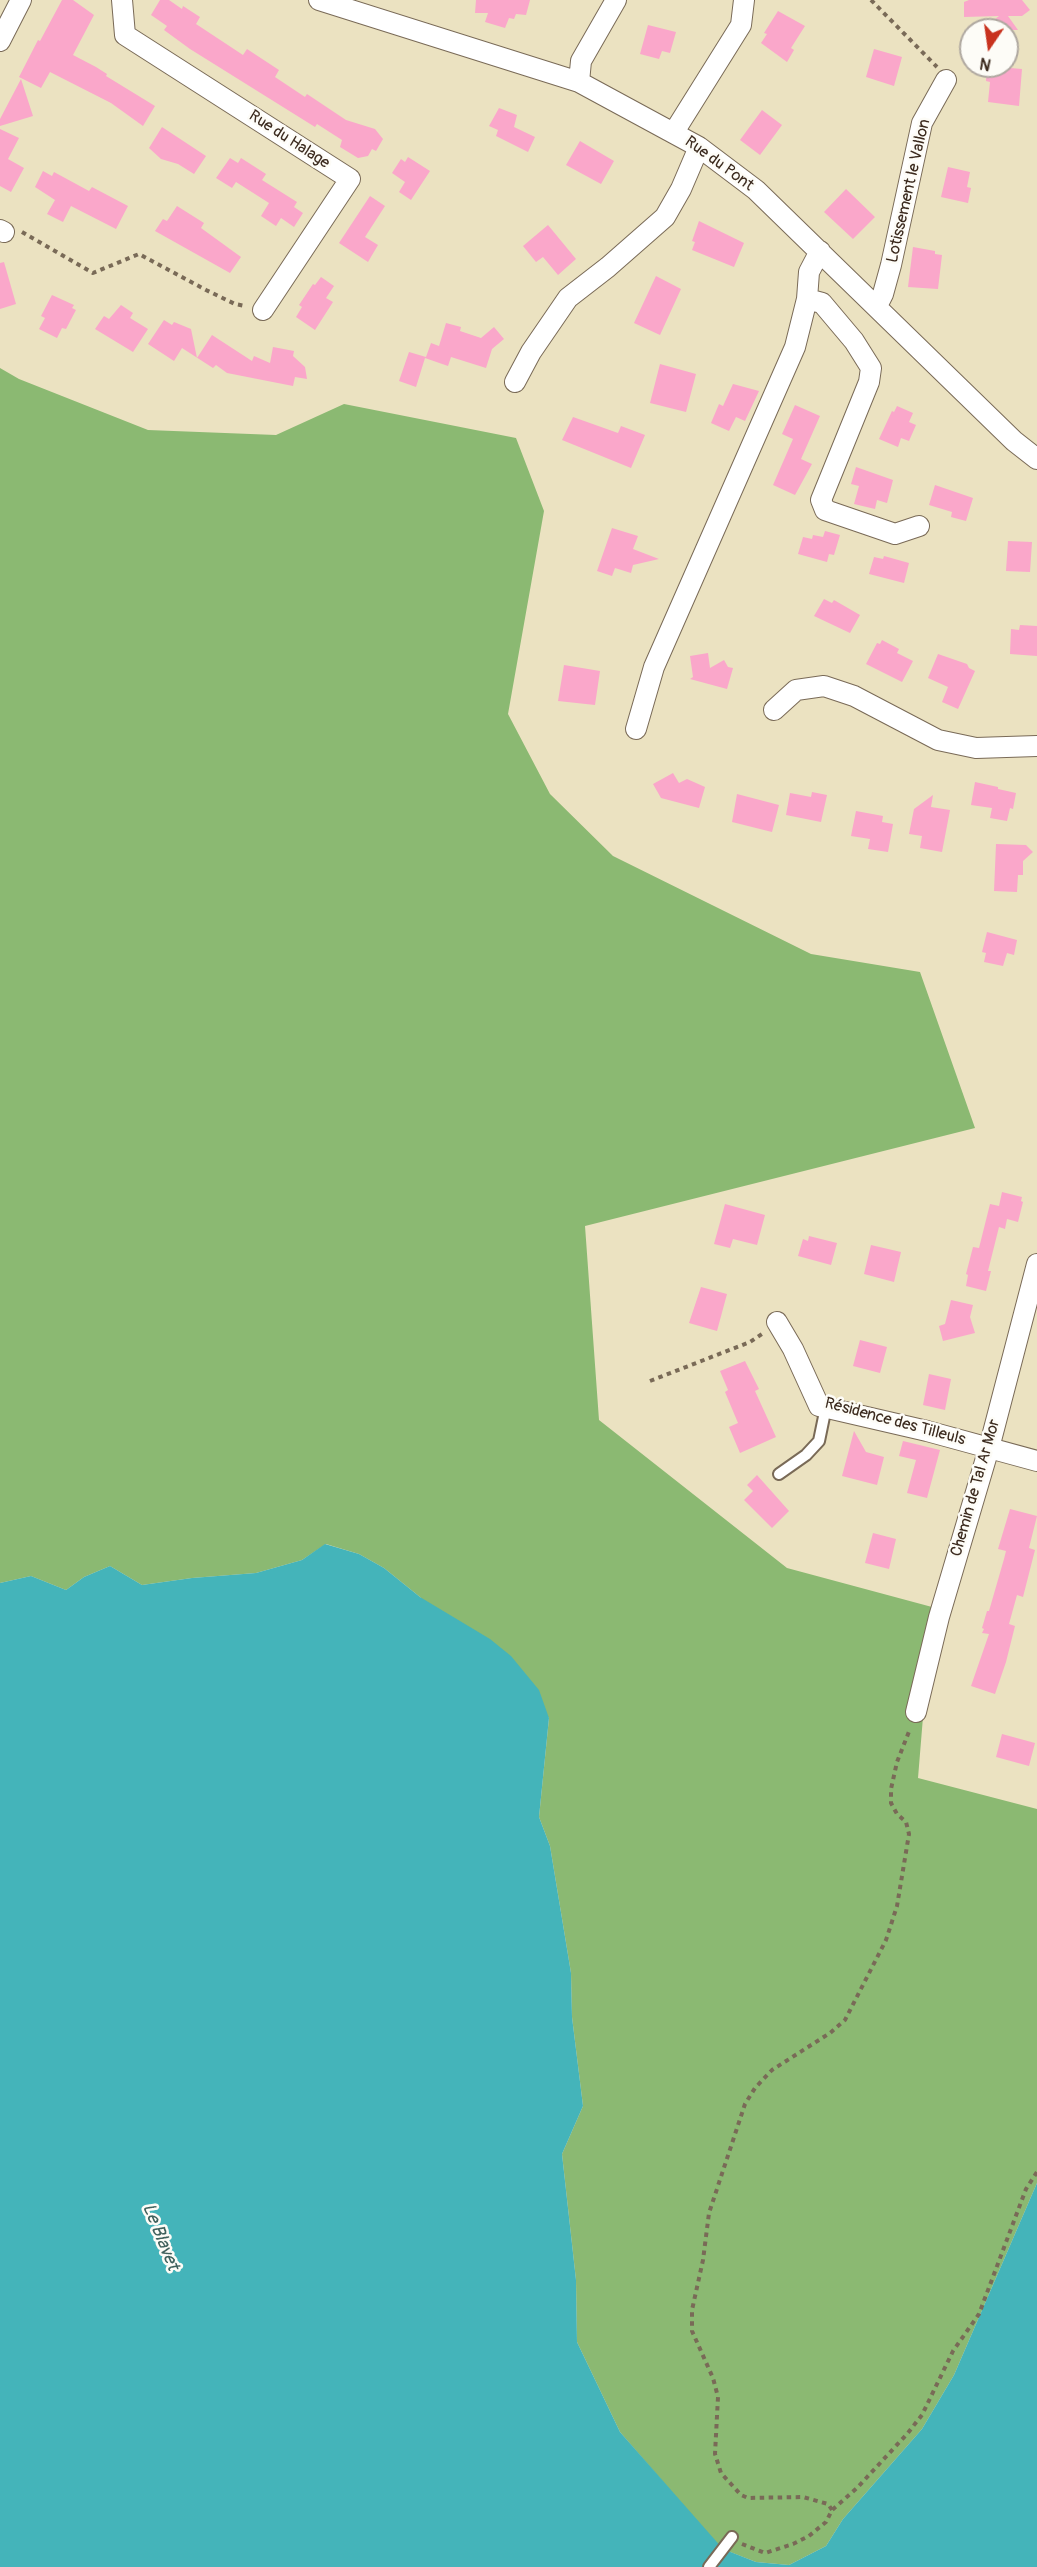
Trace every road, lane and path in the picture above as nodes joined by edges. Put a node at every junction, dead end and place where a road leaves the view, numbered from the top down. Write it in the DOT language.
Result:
graph roads {
  1 [pos="21,0"];
  2 [pos="122,0"];
  3 [pos="319,0"];
  4 [pos="616,0"];
  5 [pos="744,0"];
  6 [pos="871,0"];
  7 [pos="0,41"];
  8 [pos="946,80"];
  9 [pos="579,82"];
  10 [pos="674,132"];
  11 [pos="699,147"];
  12 [pos="2,231"];
  13 [pos="820,251"];
  14 [pos="807,299"];
  15 [pos="877,306"];
  16 [pos="264,310"];
  17 [pos="515,382"];
  18 [pos="1037,459"];
  19 [pos="919,526"];
  20 [pos="774,710"];
  21 [pos="636,729"];
  22 [pos="1037,746"];
  23 [pos="1037,1264"];
  24 [pos="777,1322"];
  25 [pos="650,1381"];
  26 [pos="826,1407"];
  27 [pos="988,1448"];
  28 [pos="1037,1461"];
  29 [pos="779,1474"];
  30 [pos="916,1712"];
  31 [pos="1037,2172"];
  32 [pos="831,2510"];
  33 [pos="732,2538"];
  34 [pos="709,2567"];
  1 -- 7 [label="street"];
  2 -- 16 [label="street, Rue du Halage"];
  3 -- 9 [label="street, Rue du Pont"];
  4 -- 9 [label="street"];
  5 -- 10 [label="street"];
  6 -- 8 [label="path"];
  8 -- 15 [label="street, Lotissement le Vallon"];
  9 -- 10 [label="street, Rue du Pont"];
  10 -- 11 [label="street, Rue du Pont"];
  11 -- 13 [label="street, Rue du Pont"];
  11 -- 17 [label="street"];
  12 -- 16 [label="path"];
  13 -- 14 [label="street"];
  13 -- 15 [label="street, Rue du Pont"];
  14 -- 19 [label="street"];
  14 -- 21 [label="street"];
  15 -- 18 [label="street, Rue du Pont"];
  20 -- 22 [label="street"];
  23 -- 27 [label="street, Chemin de Tal Ar Mor"];
  24 -- 25 [label="path"];
  24 -- 26 [label="street, Résidence des Tilleuls"];
  26 -- 27 [label="street, Résidence des Tilleuls"];
  26 -- 29 [label="lane"];
  27 -- 28 [label="street, Résidence des Tilleuls"];
  27 -- 30 [label="street, Chemin de Tal Ar Mor"];
  30 -- 32 [label="path"];
  31 -- 32 [label="path"];
  32 -- 33 [label="path"];
  33 -- 34 [label="lane"];
}
